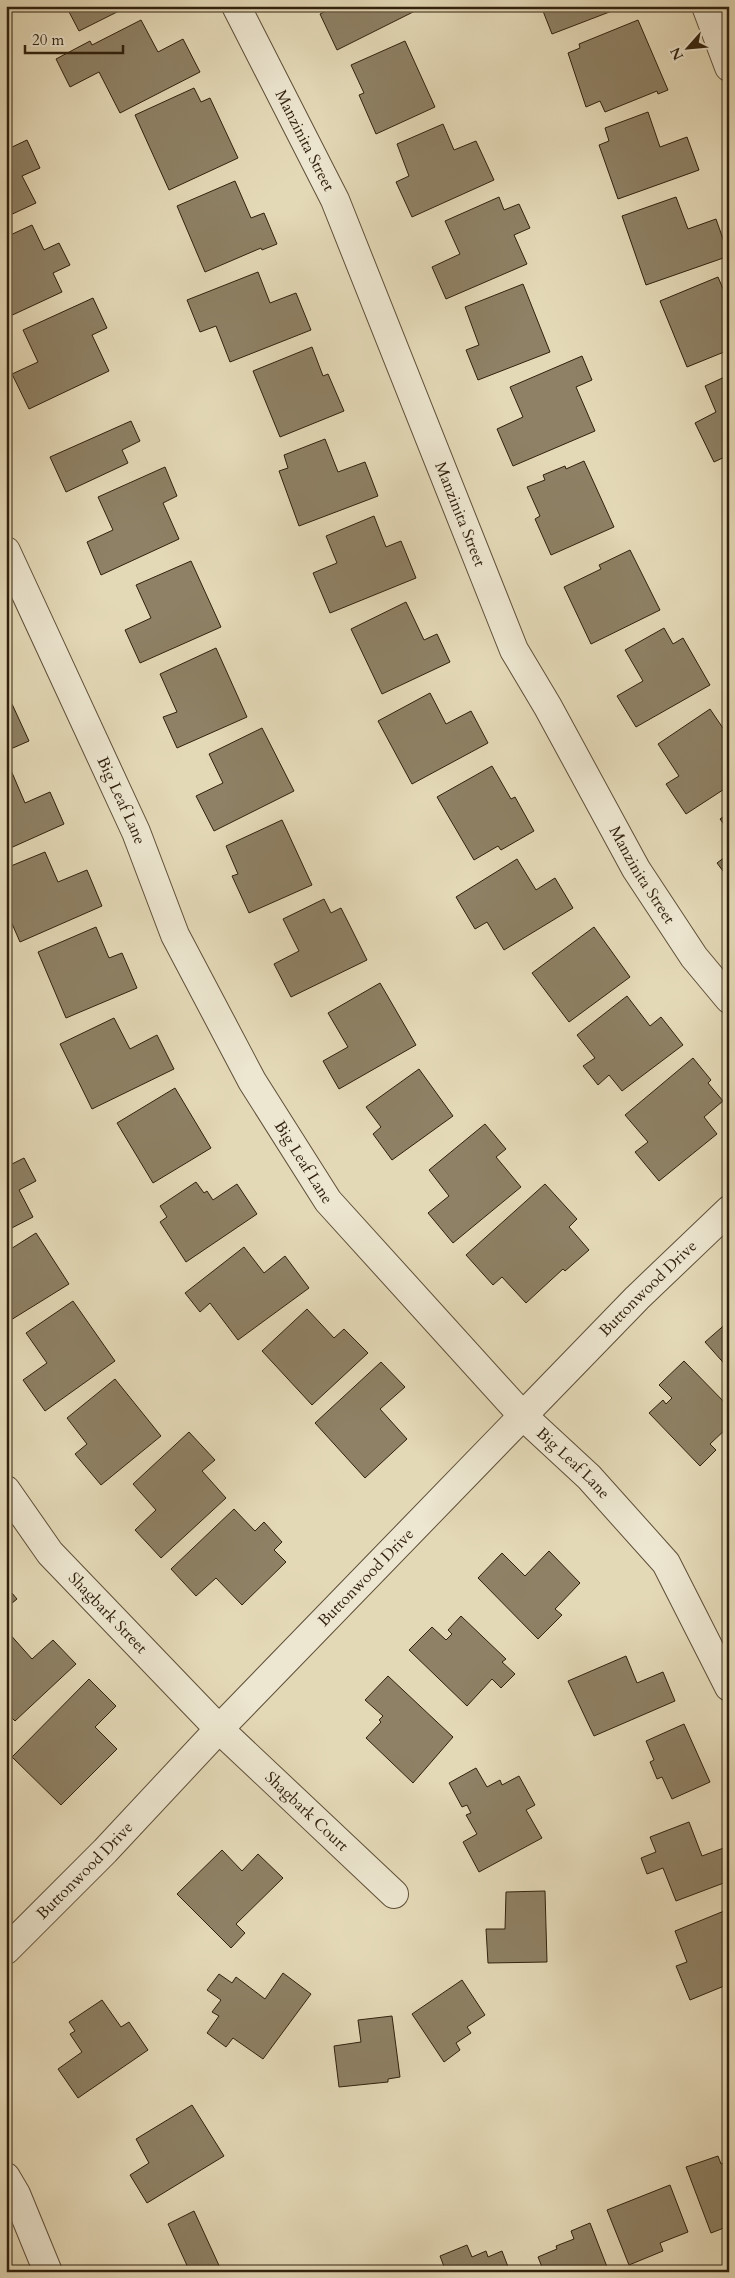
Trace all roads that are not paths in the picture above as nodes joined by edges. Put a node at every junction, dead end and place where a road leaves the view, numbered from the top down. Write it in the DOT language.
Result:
graph roads {
  1 [pos="236,6"];
  2 [pos="706,6"];
  3 [pos="729,67"];
  4 [pos="6,551"];
  5 [pos="729,999"];
  6 [pos="729,1210"];
  7 [pos="522,1415"];
  8 [pos="6,1490"];
  9 [pos="729,1687"];
  10 [pos="219,1729"];
  11 [pos="394,1894"];
  12 [pos="6,1950"];
  13 [pos="6,2178"];
  14 [pos="48,2272"];
  1 -- 5 [label="street, Manzinita Street"];
  2 -- 3 [label="street"];
  4 -- 7 [label="street, Big Leaf Lane"];
  6 -- 7 [label="street, Buttonwood Drive"];
  7 -- 9 [label="street, Big Leaf Lane"];
  7 -- 10 [label="street, Buttonwood Drive"];
  8 -- 10 [label="street, Shagbark Street"];
  10 -- 11 [label="street, Shagbark Court"];
  10 -- 12 [label="street, Buttonwood Drive"];
  13 -- 14 [label="street"];
}
